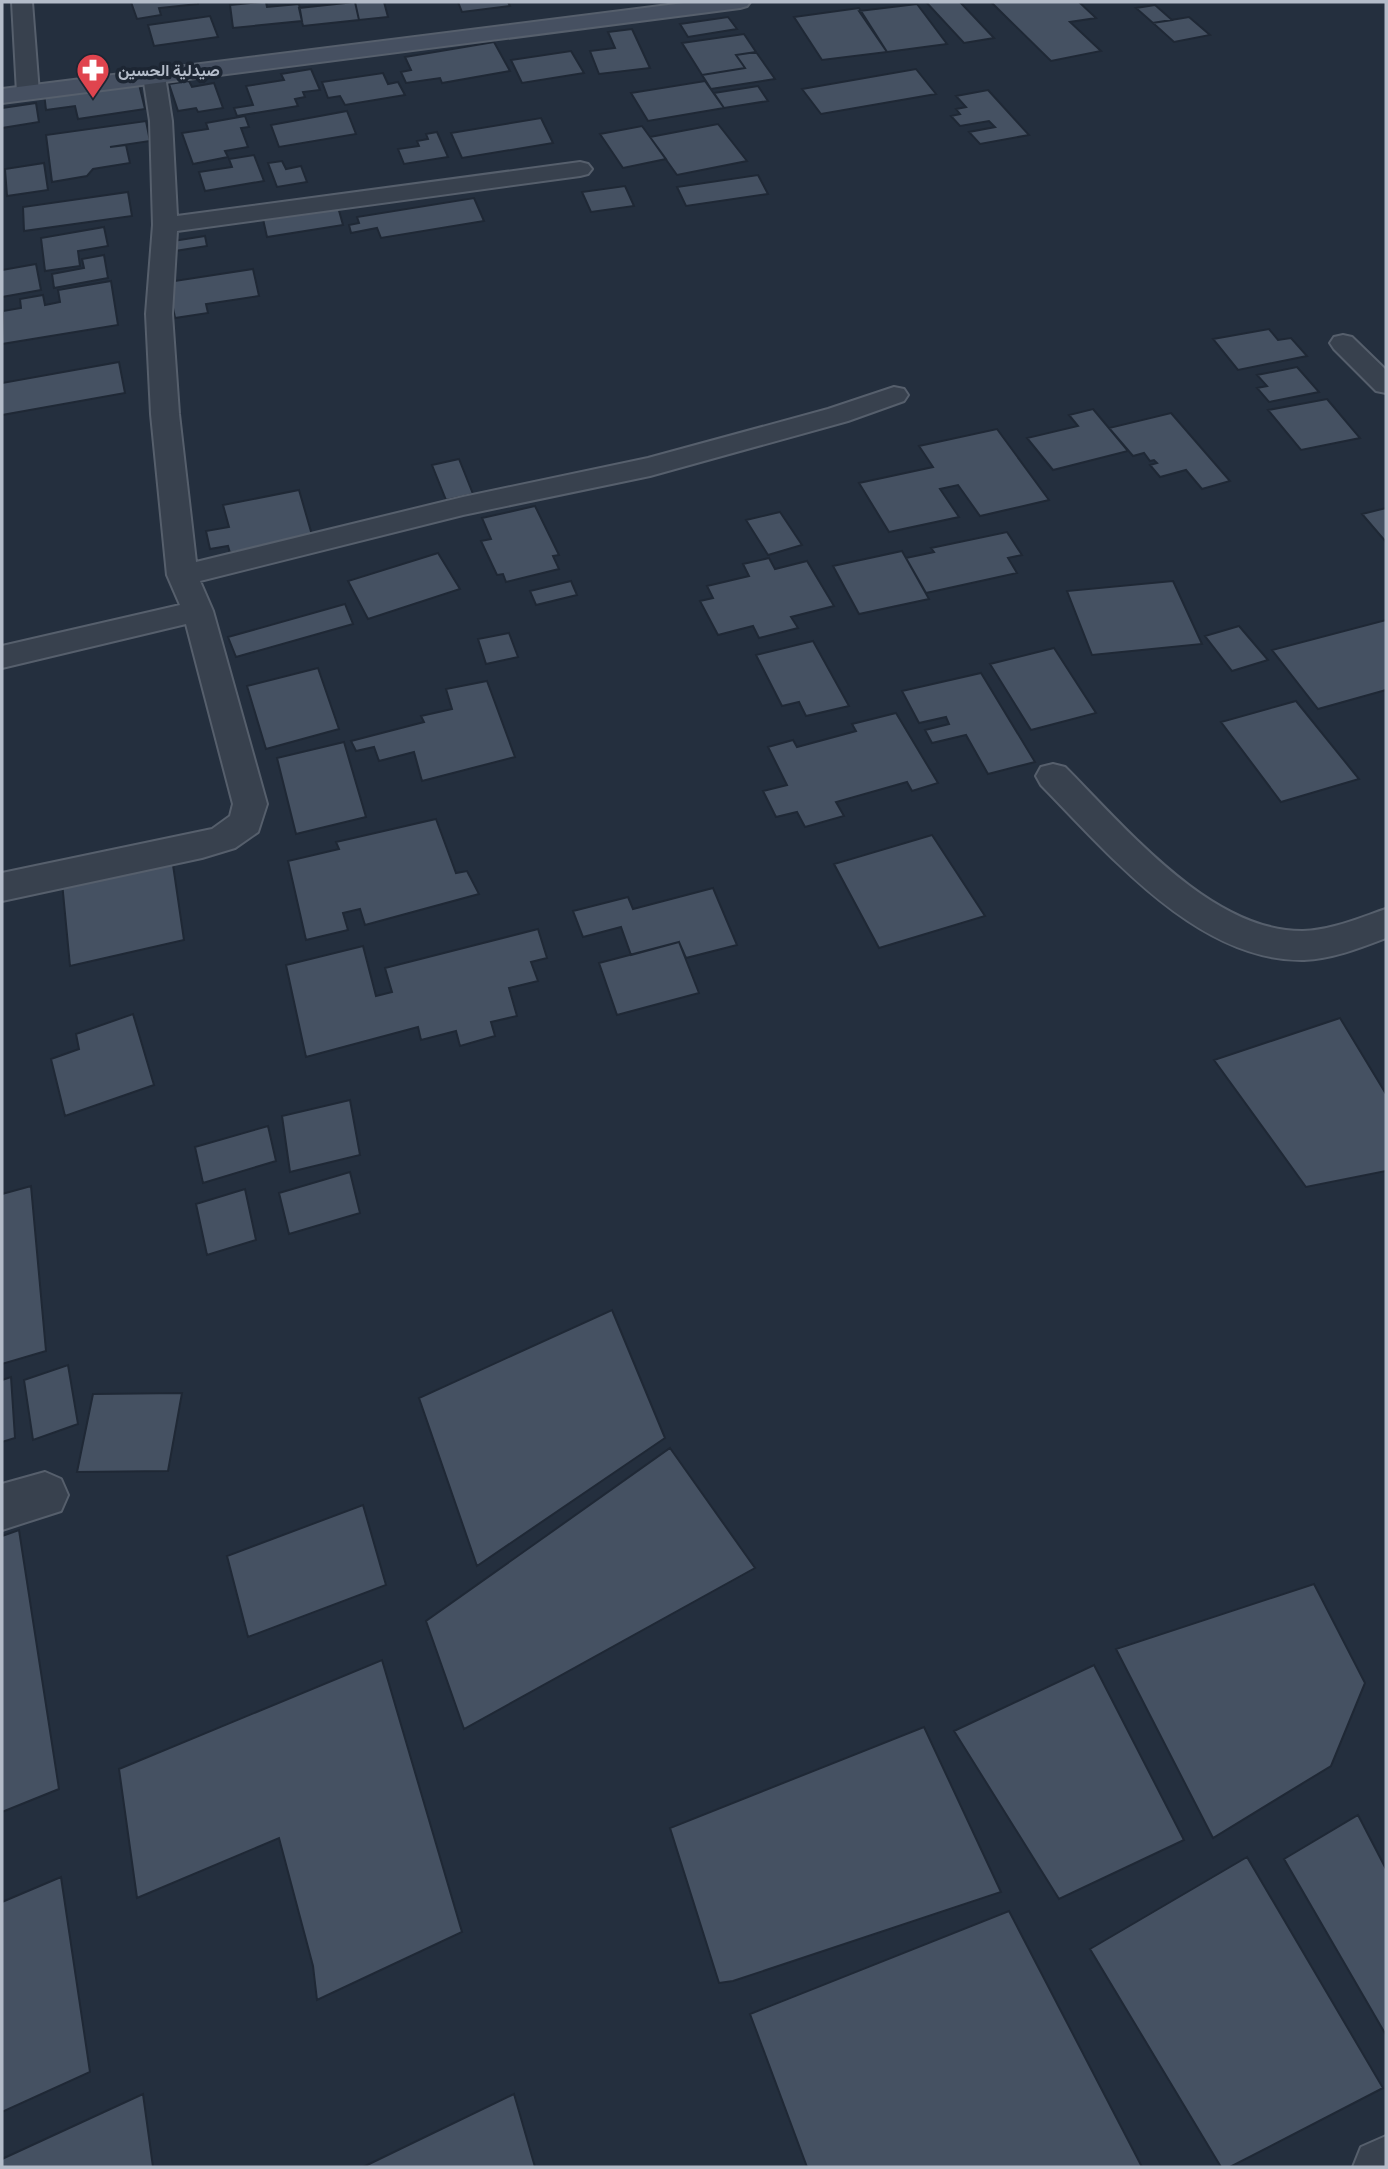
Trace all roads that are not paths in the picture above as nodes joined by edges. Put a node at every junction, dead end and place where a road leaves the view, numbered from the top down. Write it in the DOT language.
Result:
graph roads {
  1 [pos="22,2"];
  2 [pos="740,2"];
  3 [pos="154,76"];
  4 [pos="29,93"];
  5 [pos="2,96"];
  6 [pos="580,169"];
  7 [pos="165,225"];
  8 [pos="1343,343"];
  9 [pos="1386,385"];
  10 [pos="894,395"];
  11 [pos="182,575"];
  12 [pos="198,611"];
  13 [pos="2,657"];
  14 [pos="1053,776"];
  15 [pos="2,887"];
  16 [pos="1386,923"];
  17 [pos="46,1495"];
  18 [pos="2,1507"];
  19 [pos="1386,2164"];
  20 [pos="1381,2167"];
  1 -- 4 [label="street"];
  2 -- 3 [label="street"];
  3 -- 4 [label="street"];
  3 -- 7 [label="street"];
  4 -- 5 [label="street"];
  6 -- 7 [label="street"];
  7 -- 11 [label="street"];
  8 -- 9 [label="street"];
  10 -- 11 [label="street"];
  11 -- 12 [label="street"];
  12 -- 13 [label="street"];
  12 -- 15 [label="street"];
  14 -- 16 [label="street"];
  17 -- 18 [label="street"];
  19 -- 20 [label="street"];
}
